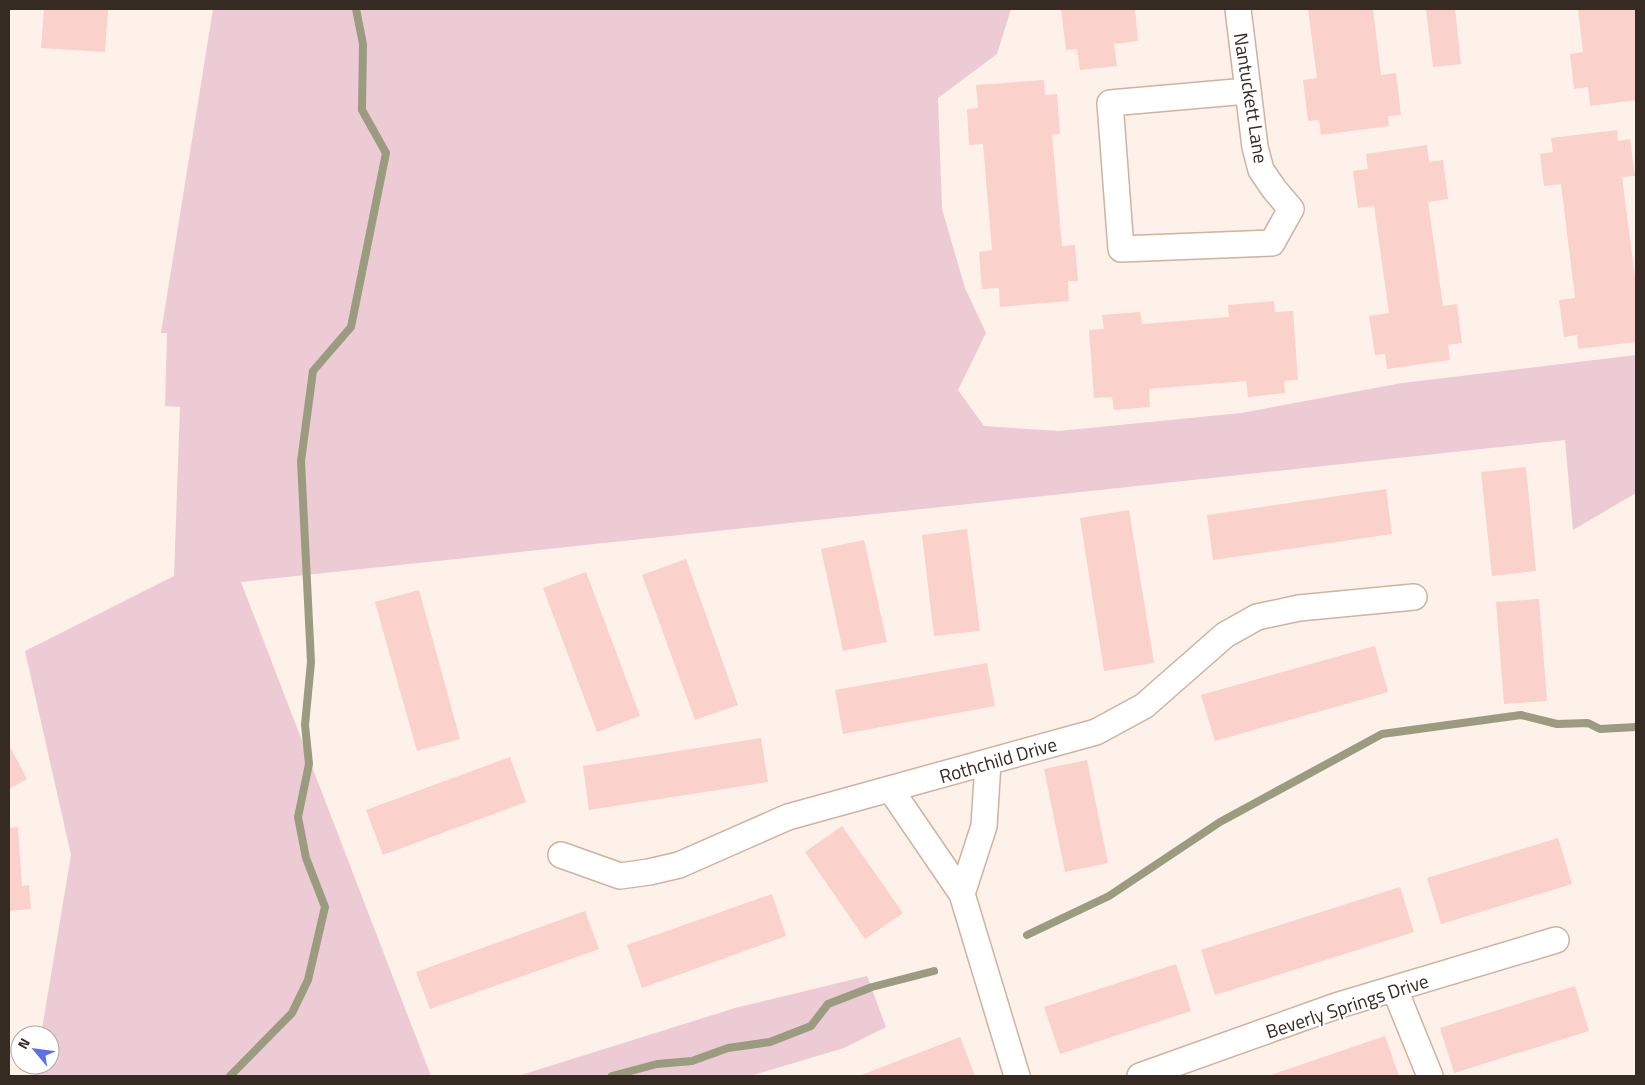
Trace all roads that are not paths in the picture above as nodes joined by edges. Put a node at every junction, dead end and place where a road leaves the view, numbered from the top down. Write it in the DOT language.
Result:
graph roads {
  1 [pos="1238,9"];
  2 [pos="1248,91"];
  3 [pos="1414,597"];
  4 [pos="988,763"];
  5 [pos="891,790"];
  6 [pos="561,856"];
  7 [pos="962,894"];
  8 [pos="1556,940"];
  9 [pos="1396,990"];
  10 [pos="1018,1076"];
  11 [pos="1140,1076"];
  12 [pos="1430,1076"];
  1 -- 2 [label="street, Nantuckett Lane"];
  2 -- 2 [label="street, Nantuckett Lane"];
  3 -- 4 [label="street, Rothchild Drive"];
  4 -- 5 [label="street, Rothchild Drive"];
  4 -- 7 [label="street"];
  5 -- 6 [label="street, Rothchild Drive"];
  5 -- 7 [label="street"];
  7 -- 10 [label="street"];
  8 -- 9 [label="street, Beverly Springs Drive"];
  9 -- 11 [label="street, Beverly Springs Drive"];
  9 -- 12 [label="street"];
}
